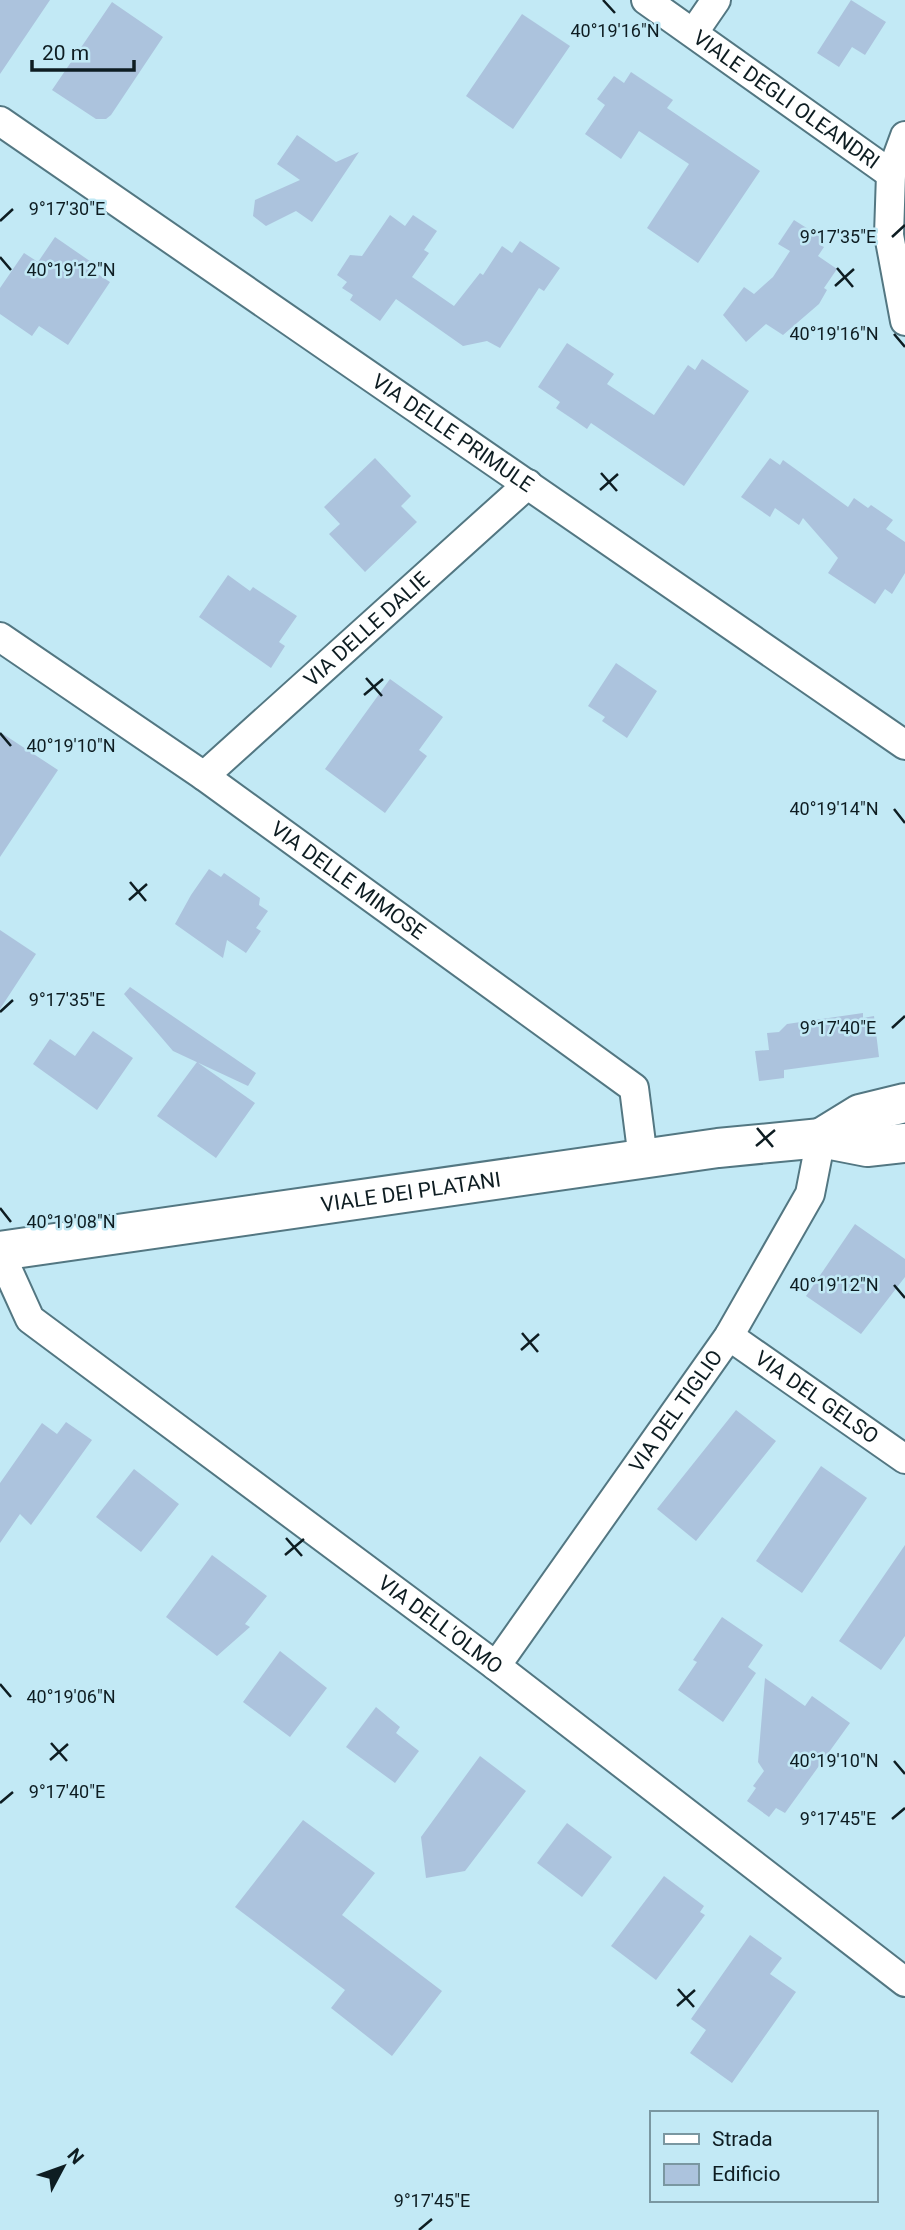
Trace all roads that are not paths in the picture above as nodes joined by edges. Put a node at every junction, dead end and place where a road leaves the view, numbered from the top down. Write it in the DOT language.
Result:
graph roads {
  1 [pos="646,0"];
  2 [pos="716,0"];
  3 [pos="694,32"];
  4 [pos="0,121"];
  5 [pos="905,136"];
  6 [pos="891,174"];
  7 [pos="905,321"];
  8 [pos="528,484"];
  9 [pos="0,637"];
  10 [pos="905,745"];
  11 [pos="204,776"];
  12 [pos="905,1103"];
  13 [pos="821,1138"];
  14 [pos="905,1143"];
  15 [pos="643,1159"];
  16 [pos="0,1252"];
  17 [pos="729,1336"];
  18 [pos="905,1459"];
  19 [pos="496,1666"];
  20 [pos="905,1982"];
  1 -- 3 [label="street, VIALE DEGLI OLEANDRI"];
  2 -- 3 [label="street"];
  3 -- 6 [label="street, VIALE DEGLI OLEANDRI"];
  4 -- 8 [label="street, VIA DELLE PRIMULE"];
  5 -- 6 [label="street"];
  6 -- 7 [label="street"];
  8 -- 10 [label="street, VIA DELLE PRIMULE"];
  8 -- 11 [label="street, VIA DELLE DALIE"];
  9 -- 11 [label="street, VIA DELLE MIMOSE"];
  11 -- 15 [label="street, VIA DELLE MIMOSE"];
  12 -- 13 [label="main road, VIALE DEI PLATANI"];
  13 -- 14 [label="main road, VIALE DEI PLATANI"];
  13 -- 15 [label="main road, VIALE DEI PLATANI"];
  13 -- 17 [label="street, VIA DEL TIGLIO"];
  15 -- 16 [label="main road, VIALE DEI PLATANI"];
  16 -- 19 [label="street, VIA DELL'OLMO"];
  17 -- 18 [label="street, VIA DEL GELSO"];
  17 -- 19 [label="street, VIA DEL TIGLIO"];
  19 -- 20 [label="street, VIA DELL'OLMO"];
}
